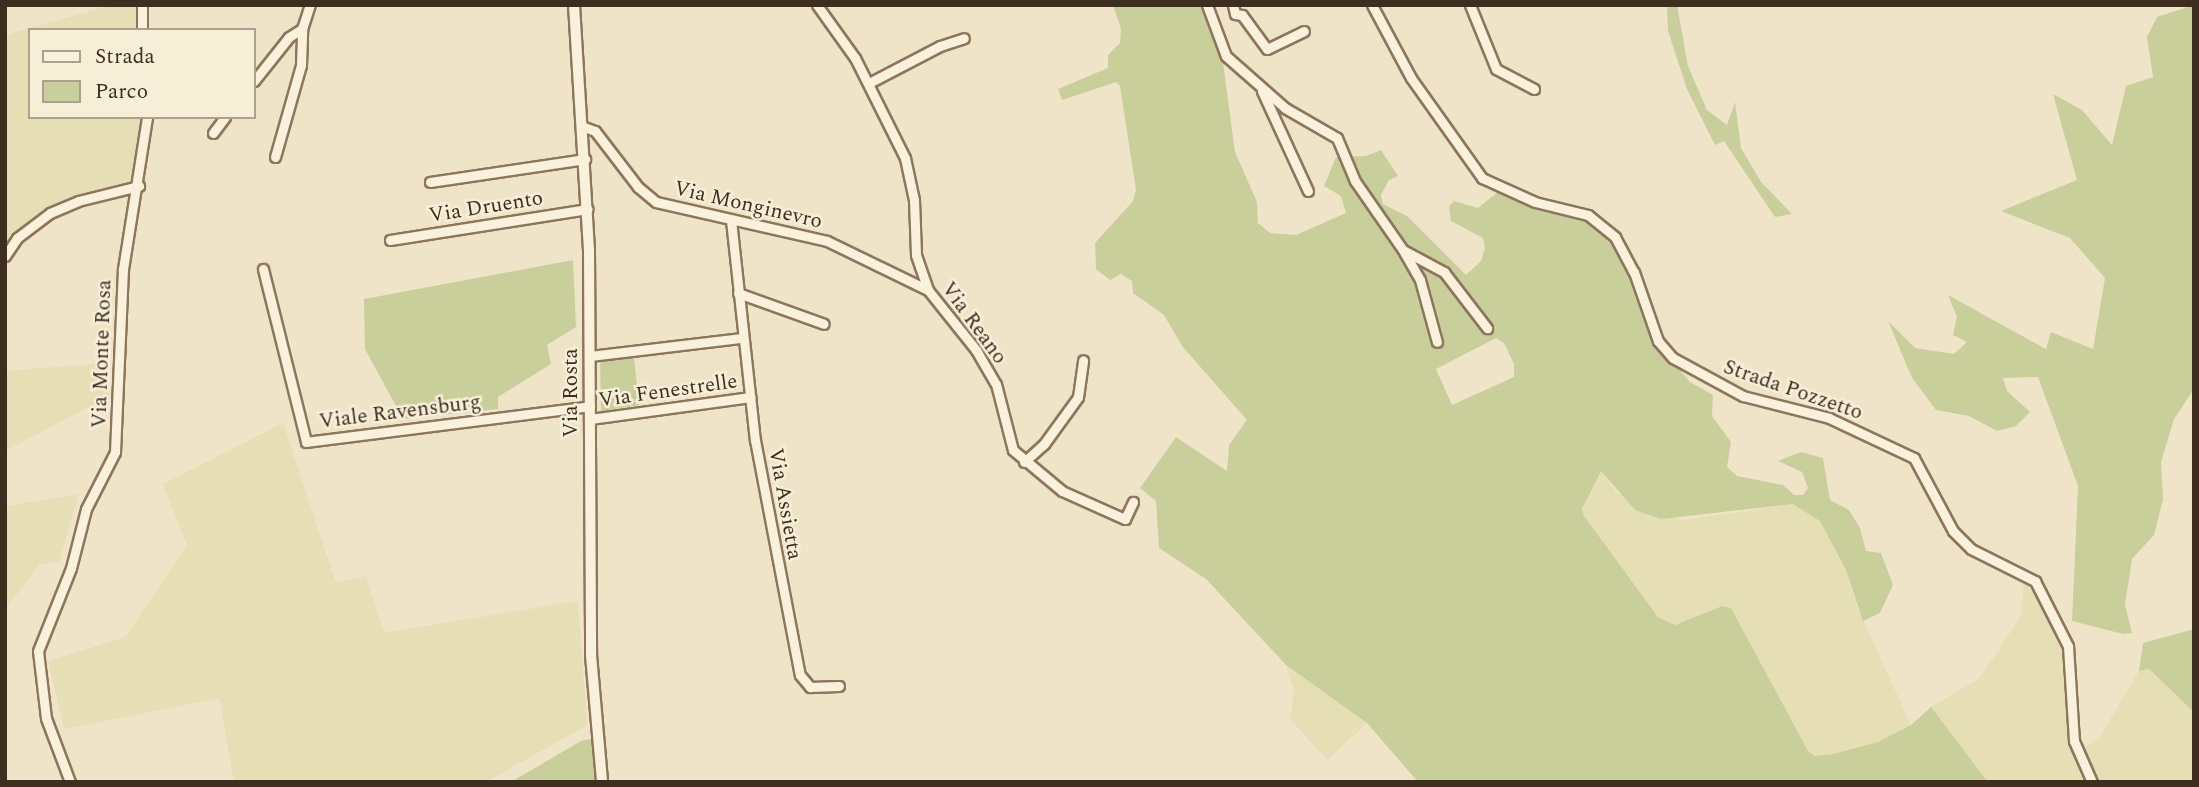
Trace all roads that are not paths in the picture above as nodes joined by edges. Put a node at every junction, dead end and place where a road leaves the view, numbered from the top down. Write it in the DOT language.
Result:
graph roads {
  1 [pos="142,5"];
  2 [pos="310,5"];
  3 [pos="574,5"];
  4 [pos="817,5"];
  5 [pos="1207,5"];
  6 [pos="1233,5"];
  7 [pos="1373,5"];
  8 [pos="1470,5"];
  9 [pos="1242,10"];
  10 [pos="142,28"];
  11 [pos="302,29"];
  12 [pos="1304,31"];
  13 [pos="964,38"];
  14 [pos="256,78"];
  15 [pos="869,83"];
  16 [pos="1261,87"];
  17 [pos="1534,89"];
  18 [pos="147,119"];
  19 [pos="224,119"];
  20 [pos="584,127"];
  21 [pos="213,133"];
  22 [pos="275,157"];
  23 [pos="585,159"];
  24 [pos="430,182"];
  25 [pos="139,186"];
  26 [pos="1308,191"];
  27 [pos="588,209"];
  28 [pos="731,219"];
  29 [pos="390,240"];
  30 [pos="1403,250"];
  31 [pos="5,256"];
  32 [pos="263,269"];
  33 [pos="928,290"];
  34 [pos="738,293"];
  35 [pos="824,324"];
  36 [pos="1487,328"];
  37 [pos="741,338"];
  38 [pos="1437,342"];
  39 [pos="590,356"];
  40 [pos="1083,360"];
  41 [pos="750,397"];
  42 [pos="590,406"];
  43 [pos="590,419"];
  44 [pos="1024,462"];
  45 [pos="1133,502"];
  46 [pos="839,686"];
  47 [pos="70,782"];
  48 [pos="602,782"];
  49 [pos="2092,782"];
  1 -- 10 [label="street"];
  2 -- 11 [label="street"];
  3 -- 20 [label="street, Via Rosta"];
  4 -- 15 [label="street, Via Reano"];
  5 -- 16 [label="street"];
  6 -- 9 [label="street"];
  7 -- 49 [label="street, Strada Pozzetto"];
  8 -- 17 [label="street"];
  9 -- 12 [label="street"];
  11 -- 14 [label="street"];
  11 -- 22 [label="street"];
  13 -- 15 [label="street"];
  15 -- 33 [label="street, Via Reano"];
  16 -- 26 [label="street"];
  16 -- 30 [label="street"];
  18 -- 25 [label="street, Via Monte Rosa"];
  19 -- 21 [label="street"];
  20 -- 23 [label="street, Via Rosta"];
  20 -- 28 [label="street, Via Monginevro"];
  23 -- 24 [label="street"];
  23 -- 27 [label="street, Via Rosta"];
  25 -- 31 [label="street"];
  25 -- 47 [label="street, Via Monte Rosa"];
  27 -- 29 [label="street, Via Druento"];
  27 -- 39 [label="street, Via Rosta"];
  28 -- 33 [label="street, Via Monginevro"];
  28 -- 34 [label="street, Via Assietta"];
  30 -- 36 [label="street"];
  30 -- 38 [label="street"];
  32 -- 42 [label="street, Viale Ravensburg"];
  33 -- 44 [label="street, Via Reano"];
  34 -- 35 [label="street"];
  34 -- 37 [label="street, Via Assietta"];
  37 -- 39 [label="street"];
  37 -- 41 [label="street, Via Assietta"];
  39 -- 42 [label="street, Via Rosta"];
  40 -- 44 [label="street"];
  41 -- 43 [label="street, Via Fenestrelle"];
  41 -- 46 [label="street, Via Assietta"];
  42 -- 43 [label="street, Via Rosta"];
  43 -- 48 [label="street, Via Rosta"];
  44 -- 45 [label="street, Via Reano"];
}
